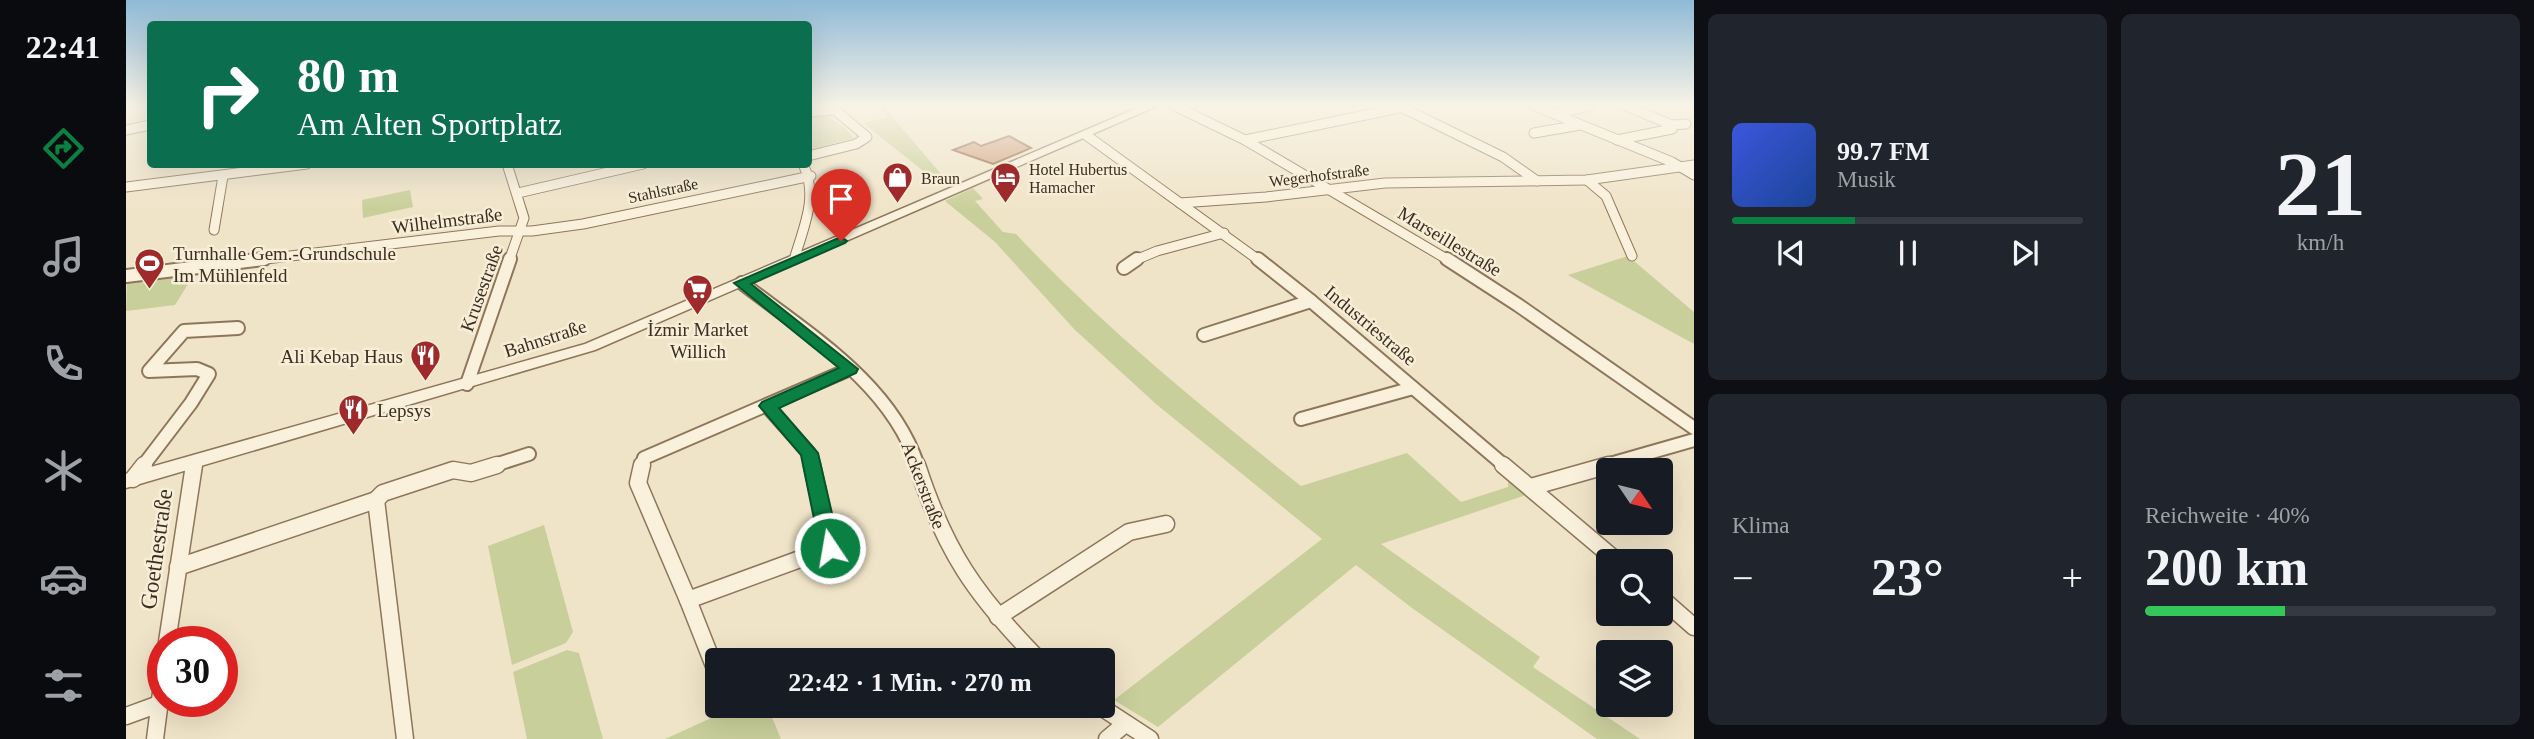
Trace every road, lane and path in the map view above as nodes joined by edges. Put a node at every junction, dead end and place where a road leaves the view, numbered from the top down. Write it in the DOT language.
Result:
graph roads {
  1 [pos="862,140"];
  2 [pos="1073,140"];
  3 [pos="1094,140"];
  4 [pos="1245,140"];
  5 [pos="1471,140"];
  6 [pos="1618,140"];
  7 [pos="812,155"];
  8 [pos="1694,165"];
  9 [pos="1681,167"];
  10 [pos="279,168"];
  11 [pos="509,168"];
  12 [pos="626,168"];
  13 [pos="806,168"];
  14 [pos="1694,175"];
  15 [pos="223,176"];
  16 [pos="811,176"];
  17 [pos="1587,180"];
  18 [pos="1537,181"];
  19 [pos="126,187"];
  20 [pos="1330,188"];
  21 [pos="518,193"];
  22 [pos="1180,203"];
  23 [pos="214,230"];
  24 [pos="521,230"];
  25 [pos="1224,233"];
  26 [pos="1632,256"];
  27 [pos="794,260"];
  28 [pos="1124,268"];
  29 [pos="126,276"];
  30 [pos="741,283"];
  31 [pos="1311,301"];
  32 [pos="238,328"];
  33 [pos="1203,335"];
  34 [pos="850,369"];
  35 [pos="467,384"];
  36 [pos="1413,388"];
  37 [pos="768,406"];
  38 [pos="1301,419"];
  39 [pos="1694,428"];
  40 [pos="1694,440"];
  41 [pos="529,454"];
  42 [pos="194,462"];
  43 [pos="130,480"];
  44 [pos="1531,487"];
  45 [pos="376,500"];
  46 [pos="1166,524"];
  47 [pos="1603,549"];
  48 [pos="178,567"];
  49 [pos="688,600"];
  50 [pos="1673,609"];
  51 [pos="998,617"];
  52 [pos="169,626"];
  53 [pos="1694,627"];
  54 [pos="707,648"];
  55 [pos="1028,648"];
  56 [pos="147,708"];
  57 [pos="126,716"];
  58 [pos="158,717"];
  59 [pos="1115,717"];
  60 [pos="1125,724"];
  61 [pos="155,739"];
  62 [pos="405,739"];
  63 [pos="1107,739"];
  64 [pos="1150,739"];
  1 -- 7 [label="street"];
  2 -- 27 [label="street, Bahnstraße"];
  3 -- 22 [label="street, Industriestraße"];
  4 -- 20 [label="street, Marseillestraße"];
  5 -- 18 [label="street"];
  6 -- 9 [label="street"];
  8 -- 9 [label="street, Wegerhofstraße"];
  9 -- 14 [label="street"];
  9 -- 17 [label="street, Wegerhofstraße"];
  10 -- 15 [label="street"];
  11 -- 21 [label="street, Krusestraße"];
  12 -- 21 [label="street"];
  13 -- 16 [label="street"];
  15 -- 19 [label="street"];
  15 -- 23 [label="street"];
  16 -- 24 [label="street, Stahlstraße"];
  16 -- 27 [label="street"];
  17 -- 18 [label="street, Wegerhofstraße"];
  17 -- 26 [label="street"];
  18 -- 20 [label="street, Wegerhofstraße"];
  20 -- 22 [label="street, Wegerhofstraße"];
  20 -- 39 [label="street, Marseillestraße"];
  21 -- 24 [label="street, Krusestraße"];
  22 -- 25 [label="street, Industriestraße"];
  24 -- 29 [label="street, Wilhelmstraße"];
  24 -- 35 [label="street, Krusestraße"];
  25 -- 28 [label="street"];
  25 -- 31 [label="street, Industriestraße"];
  27 -- 30 [label="street, Bahnstraße"];
  30 -- 34 [label="street, Ackerstraße"];
  30 -- 35 [label="street, Bahnstraße"];
  31 -- 33 [label="street"];
  31 -- 36 [label="street, Industriestraße"];
  32 -- 43 [label="street"];
  34 -- 37 [label="street"];
  34 -- 51 [label="street, Ackerstraße"];
  35 -- 42 [label="street, Bahnstraße"];
  36 -- 38 [label="street"];
  36 -- 44 [label="street, Industriestraße"];
  37 -- 49 [label="street"];
  37 -- 49 [label="street"];
  40 -- 44 [label="street"];
  41 -- 45 [label="street"];
  42 -- 43 [label="street, Bahnstraße"];
  42 -- 48 [label="street, Goethestraße"];
  44 -- 47 [label="street, Industriestraße"];
  45 -- 48 [label="street"];
  45 -- 62 [label="street"];
  46 -- 51 [label="street"];
  48 -- 52 [label="street, Goethestraße"];
  49 -- 54 [label="street"];
  50 -- 53 [label="street"];
  51 -- 55 [label="street, Ackerstraße"];
  56 -- 57 [label="street"];
  58 -- 61 [label="street"];
  59 -- 60 [label="street"];
  60 -- 63 [label="street"];
  60 -- 64 [label="street"];
}
